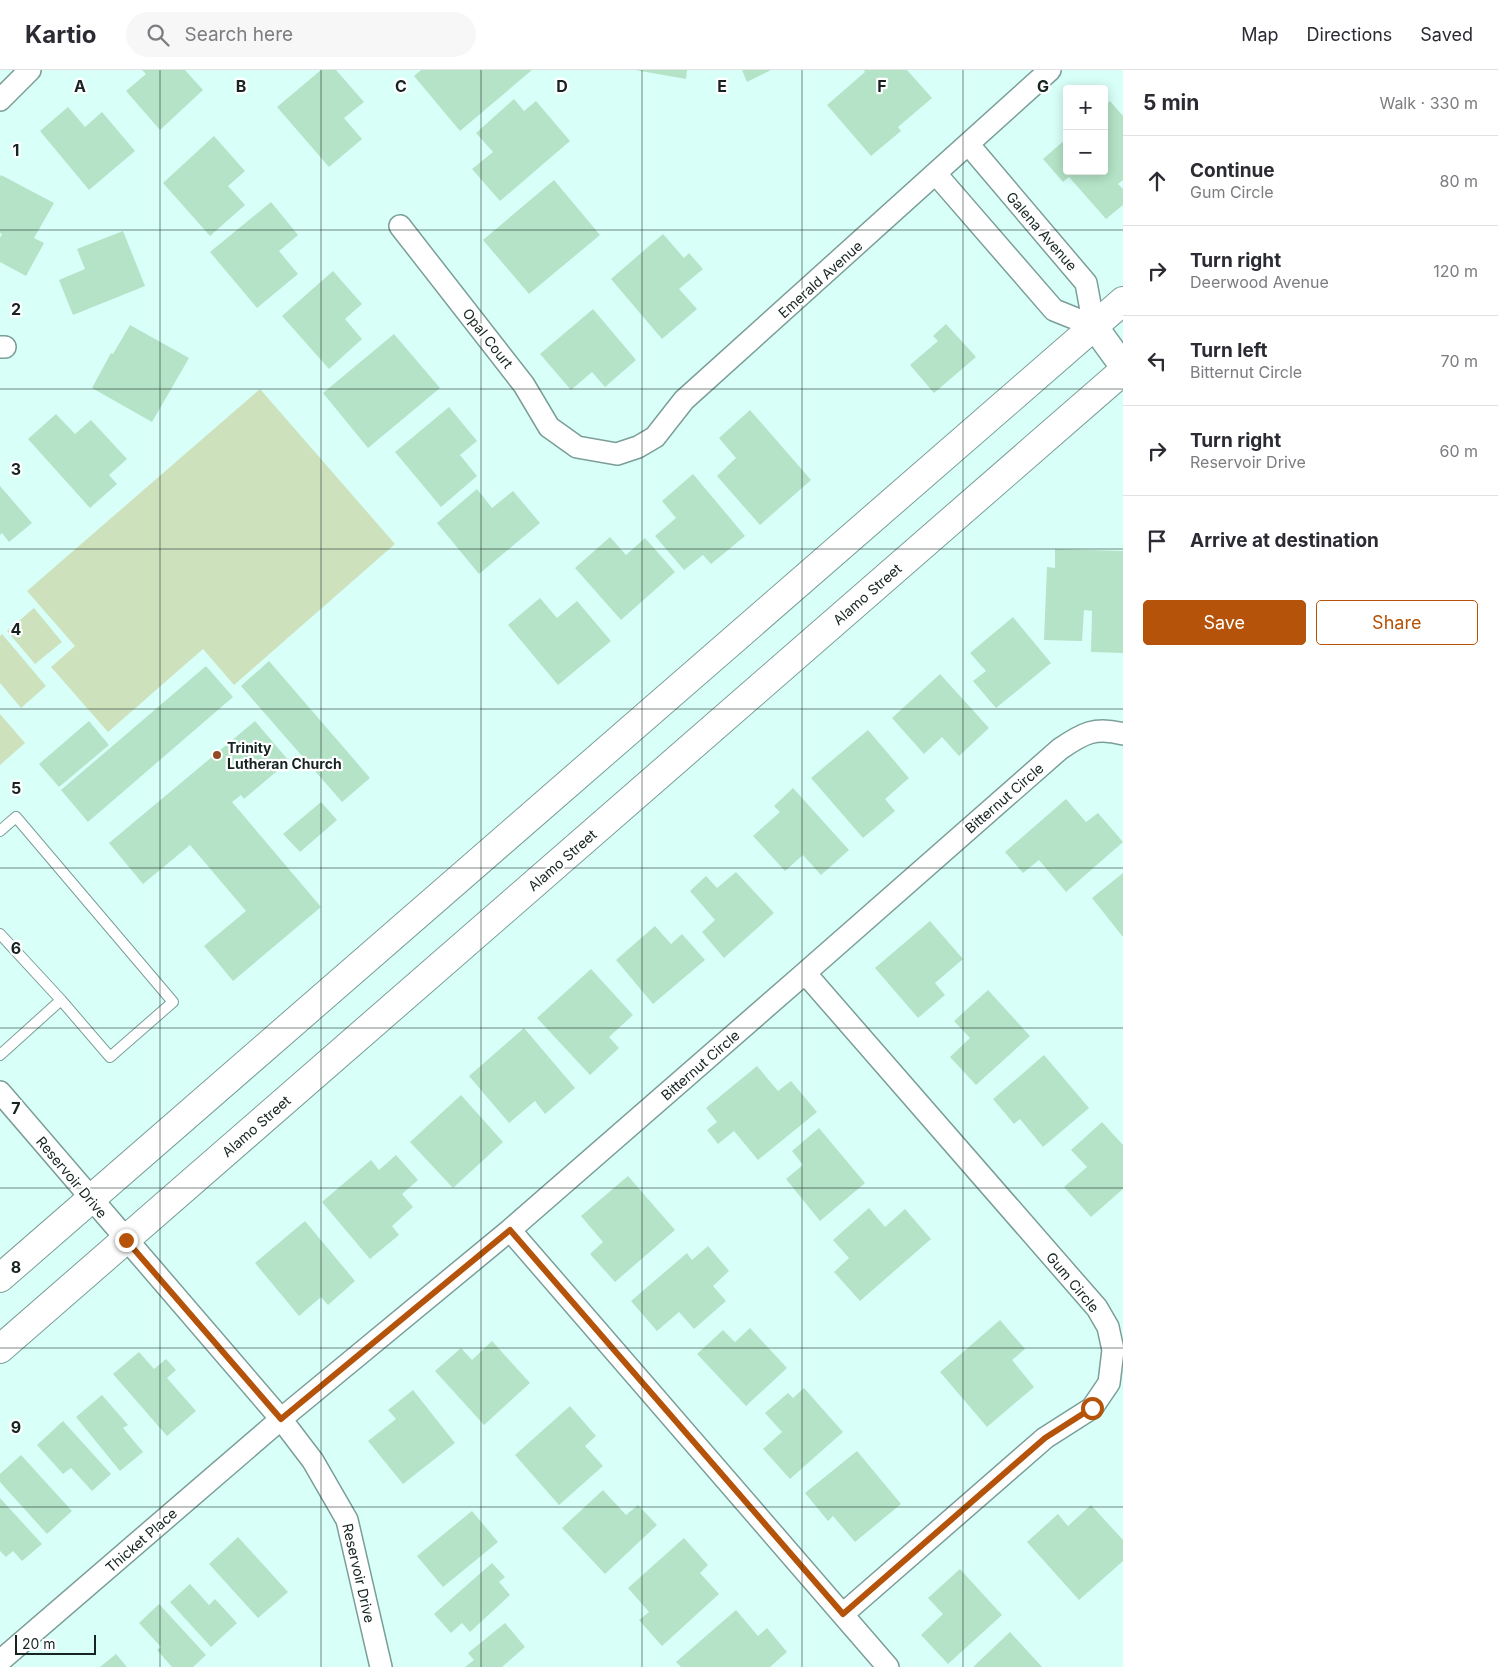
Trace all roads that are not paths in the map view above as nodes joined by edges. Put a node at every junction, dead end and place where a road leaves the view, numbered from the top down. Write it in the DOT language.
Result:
graph roads {
  1 [pos="30,70"];
  2 [pos="1050,70"];
  3 [pos="0,100"];
  4 [pos="969,145"];
  5 [pos="936,174"];
  6 [pos="400,226"];
  7 [pos="1123,301"];
  8 [pos="1094,326"];
  9 [pos="1123,366"];
  10 [pos="1123,371"];
  11 [pos="577,448"];
  12 [pos="1123,734"];
  13 [pos="0,831"];
  14 [pos="0,934"];
  15 [pos="806,974"];
  16 [pos="61,1000"];
  17 [pos="0,1055"];
  18 [pos="0,1092"];
  19 [pos="91,1199"];
  20 [pos="510,1230"];
  21 [pos="126,1240"];
  22 [pos="0,1278"];
  23 [pos="0,1349"];
  24 [pos="281,1419"];
  25 [pos="843,1614"];
  26 [pos="0,1661"];
  27 [pos="381,1667"];
  28 [pos="888,1667"];
  1 -- 3 [label="street"];
  2 -- 4 [label="street, Emerald Avenue"];
  4 -- 5 [label="street, Emerald Avenue"];
  4 -- 8 [label="street, Galena Avenue"];
  5 -- 8 [label="street"];
  5 -- 11 [label="street, Emerald Avenue"];
  6 -- 11 [label="street, Opal Court"];
  7 -- 8 [label="main road"];
  8 -- 9 [label="street, Galena Avenue"];
  8 -- 19 [label="main road"];
  10 -- 21 [label="main road, Alamo Street"];
  12 -- 15 [label="street, Bitternut Circle"];
  13 -- 16 [label="lane"];
  14 -- 16 [label="lane"];
  15 -- 20 [label="street, Bitternut Circle"];
  15 -- 25 [label="street, Gum Circle"];
  16 -- 17 [label="lane"];
  18 -- 19 [label="street, Reservoir Drive"];
  19 -- 21 [label="street, Reservoir Drive"];
  19 -- 22 [label="main road"];
  20 -- 24 [label="street, Bitternut Circle"];
  20 -- 25 [label="street"];
  21 -- 23 [label="main road, Alamo Street"];
  21 -- 24 [label="street, Reservoir Drive"];
  24 -- 26 [label="street, Thicket Place"];
  24 -- 27 [label="street, Reservoir Drive"];
  25 -- 28 [label="street"];
}
